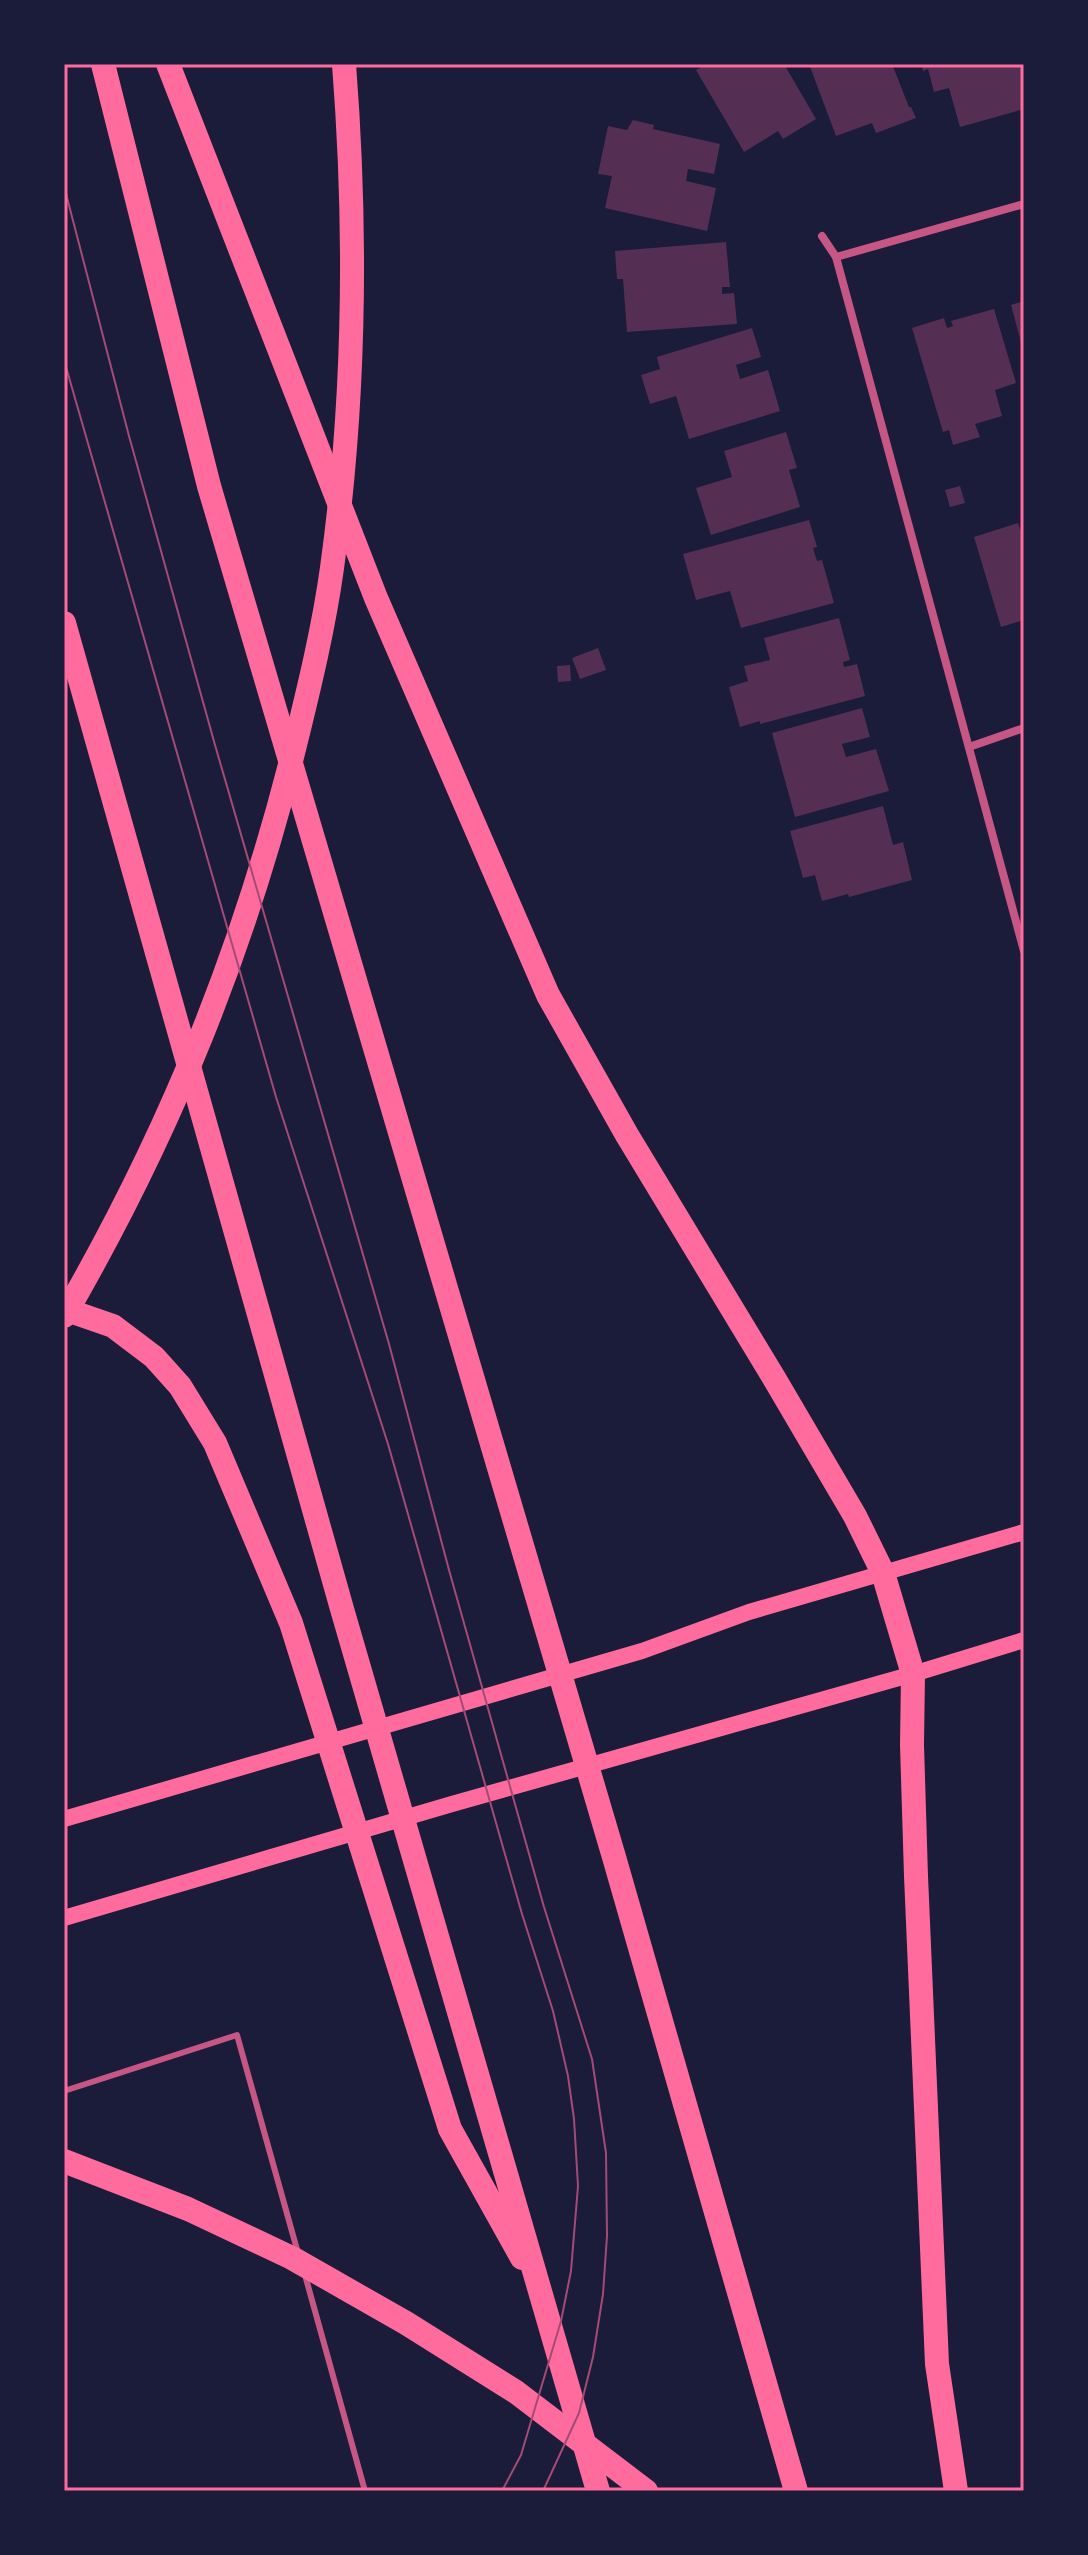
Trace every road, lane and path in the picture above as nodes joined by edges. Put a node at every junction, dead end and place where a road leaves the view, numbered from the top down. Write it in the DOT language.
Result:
graph roads {
  1 [pos="103,64"];
  2 [pos="168,64"];
  3 [pos="344,64"];
  4 [pos="1024,204"];
  5 [pos="822,236"];
  6 [pos="836,257"];
  7 [pos="64,623"];
  8 [pos="1024,728"];
  9 [pos="969,747"];
  10 [pos="1024,951"];
  11 [pos="64,1309"];
  12 [pos="64,1316"];
  13 [pos="1024,1532"];
  14 [pos="883,1573"];
  15 [pos="1024,1640"];
  16 [pos="913,1674"];
  17 [pos="64,1819"];
  18 [pos="64,1918"];
  19 [pos="64,2091"];
  20 [pos="64,2161"];
  21 [pos="543,2295"];
  22 [pos="365,2491"];
  23 [pos="598,2491"];
  24 [pos="646,2491"];
  25 [pos="796,2491"];
  26 [pos="956,2491"];
  1 -- 25 [label="highway"];
  2 -- 14 [label="highway"];
  3 -- 12 [label="highway"];
  4 -- 6 [label="street"];
  5 -- 6 [label="street"];
  6 -- 9 [label="street"];
  7 -- 21 [label="highway"];
  8 -- 9 [label="street"];
  9 -- 10 [label="street"];
  11 -- 21 [label="highway"];
  13 -- 14 [label="main road"];
  14 -- 16 [label="highway"];
  14 -- 17 [label="main road"];
  15 -- 16 [label="main road"];
  16 -- 18 [label="main road"];
  16 -- 26 [label="highway"];
  19 -- 22 [label="lane"];
  20 -- 24 [label="highway"];
  21 -- 23 [label="highway"];
}
